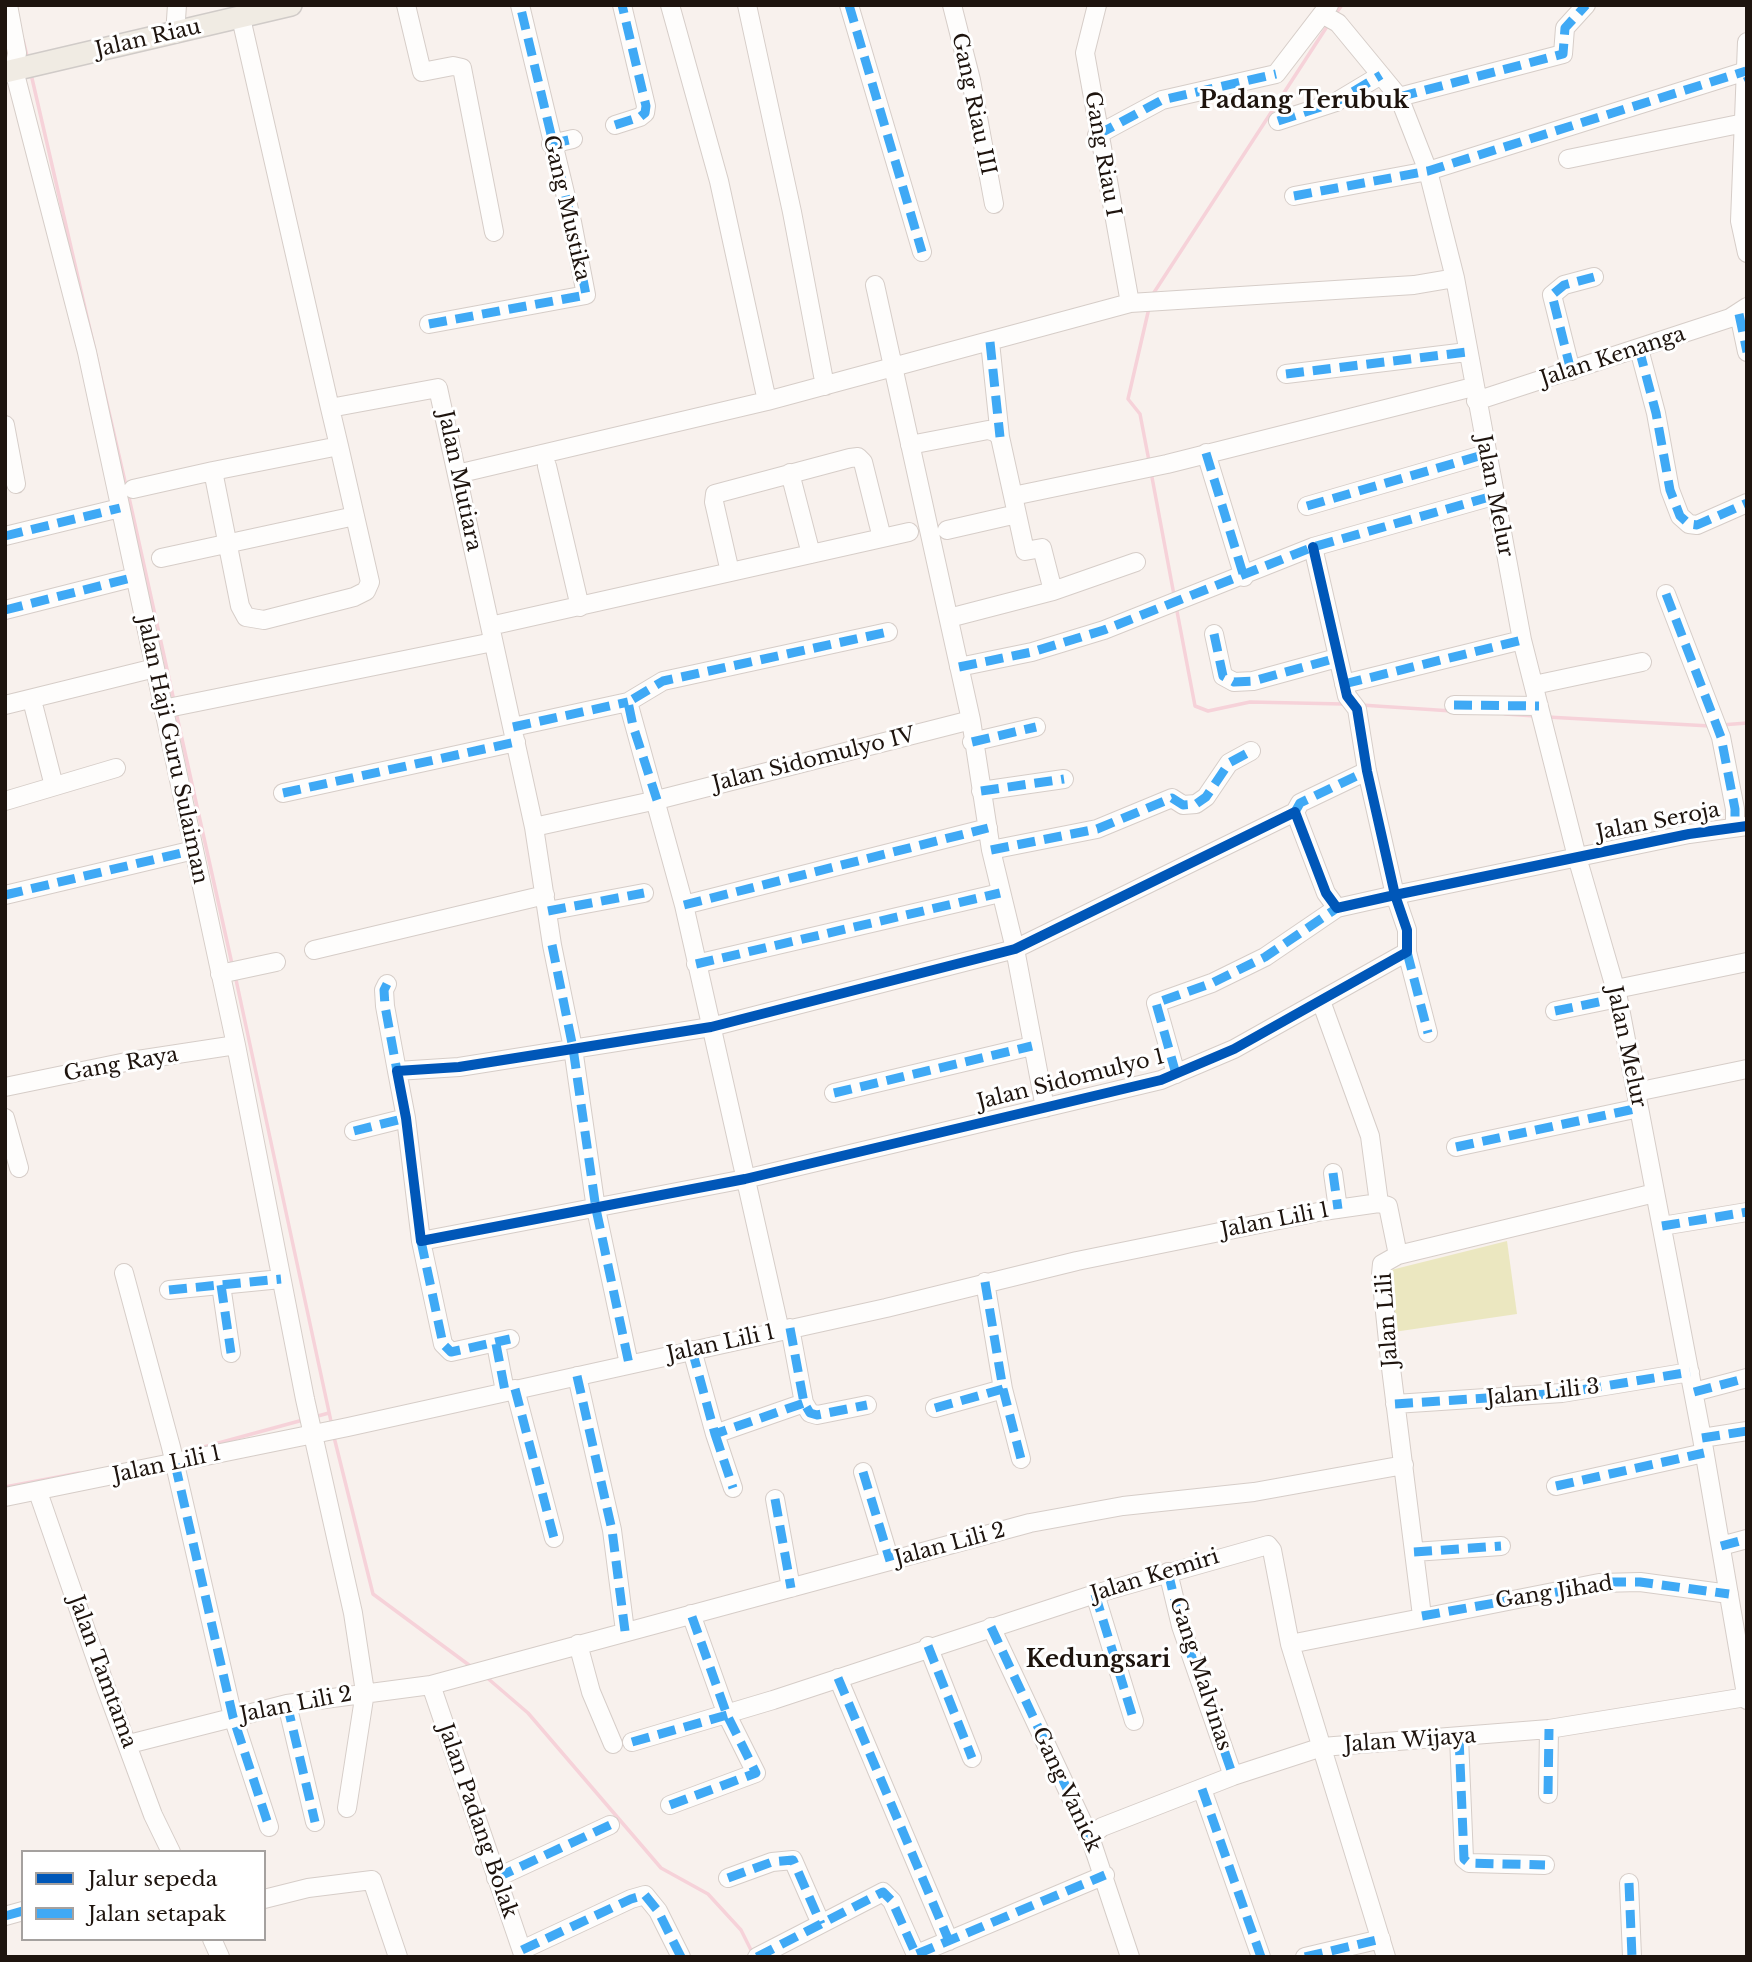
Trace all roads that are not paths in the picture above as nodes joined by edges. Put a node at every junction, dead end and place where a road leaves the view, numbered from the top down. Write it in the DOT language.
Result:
graph roads {
  1 [pos="8,5"];
  2 [pos="177,5"];
  3 [pos="291,5"];
  4 [pos="406,5"];
  5 [pos="520,5"];
  6 [pos="622,5"];
  7 [pos="670,5"];
  8 [pos="747,5"];
  9 [pos="849,5"];
  10 [pos="952,5"];
  11 [pos="1097,5"];
  12 [pos="1586,5"];
  13 [pos="1330,15"];
  14 [pos="241,18"];
  15 [pos="175,34"];
  16 [pos="1747,42"];
  17 [pos="18,69"];
  18 [pos="1381,75"];
  19 [pos="1746,78"];
  20 [pos="1399,97"];
  21 [pos="1278,121"];
  22 [pos="1744,123"];
  23 [pos="615,125"];
  24 [pos="1097,135"];
  25 [pos="573,139"];
  26 [pos="551,144"];
  27 [pos="1568,159"];
  28 [pos="1428,171"];
  29 [pos="1294,196"];
  30 [pos="994,204"];
  31 [pos="494,232"];
  32 [pos="922,252"];
  33 [pos="1747,253"];
  34 [pos="1594,277"];
  35 [pos="1455,278"];
  36 [pos="875,285"];
  37 [pos="1145,301"];
  38 [pos="1743,310"];
  39 [pos="429,324"];
  40 [pos="990,342"];
  41 [pos="1639,349"];
  42 [pos="1467,352"];
  43 [pos="1747,352"];
  44 [pos="893,368"];
  45 [pos="1571,371"];
  46 [pos="1286,374"];
  47 [pos="825,386"];
  48 [pos="1475,394"];
  49 [pos="767,401"];
  50 [pos="330,408"];
  51 [pos="5,425"];
  52 [pos="1000,437"];
  53 [pos="910,445"];
  54 [pos="339,446"];
  55 [pos="1206,453"];
  56 [pos="1486,454"];
  57 [pos="547,466"];
  58 [pos="213,471"];
  59 [pos="790,473"];
  60 [pos="457,474"];
  61 [pos="16,484"];
  62 [pos="134,489"];
  63 [pos="1013,496"];
  64 [pos="1493,496"];
  65 [pos="1747,503"];
  66 [pos="1307,506"];
  67 [pos="120,508"];
  68 [pos="1017,514"];
  69 [pos="355,516"];
  70 [pos="947,530"];
  71 [pos="909,532"];
  72 [pos="5,536"];
  73 [pos="882,538"];
  74 [pos="229,545"];
  75 [pos="1313,547"];
  76 [pos="811,554"];
  77 [pos="161,558"];
  78 [pos="1136,562"];
  79 [pos="730,572"];
  80 [pos="135,577"];
  81 [pos="1244,577"];
  82 [pos="1053,591"];
  83 [pos="1666,594"];
  84 [pos="580,607"];
  85 [pos="5,610"];
  86 [pos="949,618"];
  87 [pos="888,632"];
  88 [pos="491,634"];
  89 [pos="1214,634"];
  90 [pos="1522,640"];
  91 [pos="1337,658"];
  92 [pos="1642,662"];
  93 [pos="959,667"];
  94 [pos="156,668"];
  95 [pos="1534,685"];
  96 [pos="1349,696"];
  97 [pos="32,700"];
  98 [pos="628,702"];
  99 [pos="5,705"];
  100 [pos="1454,705"];
  101 [pos="163,709"];
  102 [pos="1541,715"];
  103 [pos="971,720"];
  104 [pos="1036,727"];
  105 [pos="514,735"];
  106 [pos="972,742"];
  107 [pos="1251,751"];
  108 [pos="116,768"];
  109 [pos="1367,771"];
  110 [pos="1064,779"];
  111 [pos="54,786"];
  112 [pos="981,791"];
  113 [pos="283,793"];
  114 [pos="657,800"];
  115 [pos="5,801"];
  116 [pos="1295,812"];
  117 [pos="1741,826"];
  118 [pos="534,827"];
  119 [pos="988,828"];
  120 [pos="194,850"];
  121 [pos="991,850"];
  122 [pos="1577,857"];
  123 [pos="644,892"];
  124 [pos="6,893"];
  125 [pos="1000,893"];
  126 [pos="1395,895"];
  127 [pos="546,903"];
  128 [pos="684,905"];
  129 [pos="1337,908"];
  130 [pos="1015,949"];
  131 [pos="314,950"];
  132 [pos="1407,951"];
  133 [pos="276,962"];
  134 [pos="1747,962"];
  135 [pos="696,964"];
  136 [pos="220,974"];
  137 [pos="387,984"];
  138 [pos="1617,994"];
  139 [pos="1321,1001"];
  140 [pos="1555,1011"];
  141 [pos="711,1027"];
  142 [pos="1428,1033"];
  143 [pos="236,1045"];
  144 [pos="1032,1046"];
  145 [pos="573,1048"];
  146 [pos="1747,1069"];
  147 [pos="397,1071"];
  148 [pos="1176,1074"];
  149 [pos="5,1087"];
  150 [pos="834,1093"];
  151 [pos="1637,1100"];
  152 [pos="1045,1108"];
  153 [pos="5,1118"];
  154 [pos="406,1118"];
  155 [pos="354,1130"];
  156 [pos="1455,1147"];
  157 [pos="19,1168"];
  158 [pos="1333,1173"];
  159 [pos="745,1179"];
  160 [pos="1655,1193"];
  161 [pos="1379,1203"];
  162 [pos="596,1209"];
  163 [pos="1338,1209"];
  164 [pos="1747,1212"];
  165 [pos="1662,1226"];
  166 [pos="421,1241"];
  167 [pos="1398,1255"];
  168 [pos="124,1273"];
  169 [pos="281,1279"];
  170 [pos="985,1282"];
  171 [pos="221,1285"];
  172 [pos="169,1290"];
  173 [pos="785,1330"];
  174 [pos="692,1350"];
  175 [pos="231,1353"];
  176 [pos="629,1364"];
  177 [pos="1690,1372"];
  178 [pos="577,1376"];
  179 [pos="1747,1378"];
  180 [pos="1003,1389"];
  181 [pos="510,1390"];
  182 [pos="1694,1392"];
  183 [pos="804,1403"];
  184 [pos="1395,1404"];
  185 [pos="867,1405"];
  186 [pos="935,1408"];
  187 [pos="314,1430"];
  188 [pos="1747,1431"];
  189 [pos="715,1434"];
  190 [pos="1703,1446"];
  191 [pos="173,1455"];
  192 [pos="1021,1460"];
  193 [pos="1404,1465"];
  194 [pos="863,1472"];
  195 [pos="1556,1486"];
  196 [pos="733,1488"];
  197 [pos="37,1492"];
  198 [pos="5,1497"];
  199 [pos="775,1499"];
  200 [pos="554,1538"];
  201 [pos="1747,1539"];
  202 [pos="1501,1546"];
  203 [pos="1721,1546"];
  204 [pos="1414,1552"];
  205 [pos="890,1561"];
  206 [pos="1168,1572"];
  207 [pos="791,1588"];
  208 [pos="1095,1594"];
  209 [pos="1729,1594"];
  210 [pos="691,1614"];
  211 [pos="1422,1616"];
  212 [pos="991,1627"];
  213 [pos="625,1631"];
  214 [pos="578,1644"];
  215 [pos="1290,1644"];
  216 [pos="928,1646"];
  217 [pos="838,1678"];
  218 [pos="431,1685"];
  219 [pos="365,1692"];
  220 [pos="1746,1699"];
  221 [pos="287,1704"];
  222 [pos="727,1714"];
  223 [pos="233,1717"];
  224 [pos="1134,1721"];
  225 [pos="1549,1729"];
  226 [pos="1459,1737"];
  227 [pos="632,1742"];
  228 [pos="129,1744"];
  229 [pos="613,1744"];
  230 [pos="1322,1747"];
  231 [pos="972,1758"];
  232 [pos="1233,1776"];
  233 [pos="1202,1789"];
  234 [pos="1548,1794"];
  235 [pos="670,1805"];
  236 [pos="347,1808"];
  237 [pos="315,1822"];
  238 [pos="610,1825"];
  239 [pos="269,1827"];
  240 [pos="1091,1840"];
  241 [pos="170,1850"];
  242 [pos="1545,1865"];
  243 [pos="1105,1875"];
  244 [pos="496,1878"];
  245 [pos="728,1878"];
  246 [pos="1629,1883"];
  247 [pos="266,1898"];
  248 [pos="821,1924"];
  249 [pos="1381,1938"];
  250 [pos="213,1941"];
  251 [pos="949,1941"];
  252 [pos="523,1953"];
  253 [pos="762,1953"];
  254 [pos="917,1956"];
  255 [pos="220,1957"];
  256 [pos="398,1957"];
  257 [pos="681,1957"];
  258 [pos="1130,1957"];
  259 [pos="1261,1957"];
  260 [pos="1305,1957"];
  261 [pos="1386,1957"];
  262 [pos="1632,1957"];
  1 -- 17 [label="street, Jalan Haji Guru Sulaiman"];
  2 -- 15 [label="street"];
  3 -- 14 [label="main road, Jalan Riau"];
  4 -- 31 [label="street"];
  5 -- 26 [label="street, Gang Mustika"];
  6 -- 23 [label="street"];
  7 -- 49 [label="street"];
  8 -- 47 [label="street"];
  9 -- 32 [label="street"];
  10 -- 30 [label="street, Gang Riau III"];
  11 -- 24 [label="street, Gang Riau I"];
  12 -- 20 [label="street"];
  13 -- 18 [label="street, Jalan Melur"];
  13 -- 24 [label="street"];
  14 -- 15 [label="main road, Jalan Riau"];
  14 -- 50 [label="street"];
  15 -- 17 [label="main road, Jalan Riau"];
  16 -- 19 [label="street"];
  17 -- 67 [label="street, Jalan Haji Guru Sulaiman"];
  18 -- 20 [label="street, Jalan Melur"];
  18 -- 21 [label="street"];
  19 -- 22 [label="street"];
  19 -- 28 [label="street"];
  20 -- 28 [label="street, Jalan Melur"];
  22 -- 27 [label="street"];
  22 -- 33 [label="street"];
  24 -- 37 [label="street, Gang Riau I"];
  25 -- 26 [label="street"];
  26 -- 39 [label="street, Gang Mustika"];
  28 -- 29 [label="street"];
  28 -- 35 [label="street, Jalan Melur"];
  34 -- 45 [label="street"];
  35 -- 37 [label="street"];
  35 -- 42 [label="street, Jalan Melur"];
  36 -- 44 [label="street"];
  37 -- 40 [label="street"];
  38 -- 41 [label="street, Jalan Kenanga"];
  38 -- 43 [label="street"];
  40 -- 44 [label="street"];
  40 -- 52 [label="street"];
  41 -- 45 [label="street, Jalan Kenanga"];
  41 -- 65 [label="street"];
  42 -- 46 [label="street"];
  42 -- 48 [label="street, Jalan Melur"];
  44 -- 47 [label="street"];
  44 -- 53 [label="street"];
  45 -- 48 [label="street, Jalan Kenanga"];
  47 -- 49 [label="street"];
  48 -- 55 [label="street, Jalan Kenanga"];
  48 -- 56 [label="street, Jalan Melur"];
  49 -- 60 [label="street"];
  50 -- 54 [label="street"];
  50 -- 60 [label="street, Jalan Mutiara"];
  51 -- 61 [label="street"];
  52 -- 53 [label="street"];
  52 -- 63 [label="street"];
  53 -- 86 [label="street"];
  54 -- 58 [label="street"];
  54 -- 69 [label="street"];
  55 -- 63 [label="street, Jalan Kenanga"];
  55 -- 81 [label="street"];
  56 -- 64 [label="street, Jalan Melur"];
  56 -- 66 [label="street"];
  57 -- 84 [label="street"];
  58 -- 62 [label="street"];
  58 -- 74 [label="street"];
  59 -- 73 [label="street"];
  59 -- 76 [label="street"];
  59 -- 79 [label="street"];
  60 -- 88 [label="street, Jalan Mutiara"];
  63 -- 68 [label="street"];
  64 -- 75 [label="street"];
  64 -- 90 [label="street, Jalan Melur"];
  67 -- 72 [label="street"];
  67 -- 80 [label="street, Jalan Haji Guru Sulaiman"];
  68 -- 70 [label="street"];
  68 -- 82 [label="street"];
  69 -- 74 [label="street"];
  69 -- 74 [label="street"];
  71 -- 73 [label="street"];
  73 -- 76 [label="street"];
  74 -- 77 [label="street"];
  75 -- 81 [label="street"];
  75 -- 91 [label="street"];
  76 -- 79 [label="street"];
  78 -- 82 [label="street"];
  79 -- 84 [label="street"];
  80 -- 85 [label="street"];
  80 -- 94 [label="street, Jalan Haji Guru Sulaiman"];
  81 -- 93 [label="street"];
  82 -- 86 [label="street"];
  83 -- 117 [label="street"];
  84 -- 88 [label="street"];
  86 -- 93 [label="street"];
  87 -- 98 [label="street"];
  88 -- 101 [label="street"];
  88 -- 105 [label="street, Jalan Mutiara"];
  89 -- 91 [label="street"];
  90 -- 95 [label="street, Jalan Melur"];
  90 -- 96 [label="street"];
  91 -- 96 [label="street"];
  92 -- 95 [label="street"];
  93 -- 103 [label="street"];
  94 -- 97 [label="street"];
  94 -- 101 [label="street, Jalan Haji Guru Sulaiman"];
  95 -- 102 [label="street, Jalan Melur"];
  96 -- 109 [label="street"];
  97 -- 99 [label="street"];
  97 -- 111 [label="street"];
  98 -- 105 [label="street"];
  98 -- 114 [label="street"];
  100 -- 102 [label="street"];
  101 -- 120 [label="street, Jalan Haji Guru Sulaiman"];
  102 -- 122 [label="street, Jalan Melur"];
  103 -- 106 [label="street"];
  103 -- 114 [label="street, Jalan Sidomulyo IV"];
  104 -- 106 [label="street"];
  105 -- 113 [label="street"];
  105 -- 118 [label="street, Jalan Mutiara"];
  106 -- 112 [label="street"];
  107 -- 121 [label="street"];
  108 -- 111 [label="street"];
  109 -- 116 [label="street"];
  109 -- 126 [label="street"];
  110 -- 112 [label="street"];
  111 -- 115 [label="street"];
  112 -- 119 [label="street"];
  114 -- 118 [label="street"];
  114 -- 128 [label="street"];
  116 -- 129 [label="street"];
  116 -- 130 [label="street"];
  117 -- 122 [label="street, Jalan Seroja"];
  118 -- 127 [label="street, Jalan Mutiara"];
  119 -- 121 [label="street"];
  119 -- 128 [label="street"];
  120 -- 124 [label="street"];
  120 -- 136 [label="street, Jalan Haji Guru Sulaiman"];
  121 -- 125 [label="street"];
  122 -- 126 [label="street, Jalan Seroja"];
  122 -- 138 [label="street, Jalan Melur"];
  123 -- 127 [label="street"];
  125 -- 130 [label="street"];
  125 -- 135 [label="street"];
  126 -- 129 [label="street, Jalan Seroja"];
  126 -- 132 [label="street"];
  127 -- 131 [label="street"];
  127 -- 145 [label="street, Jalan Mutiara"];
  128 -- 135 [label="street"];
  129 -- 148 [label="street"];
  130 -- 141 [label="street"];
  130 -- 144 [label="street"];
  132 -- 139 [label="street, Jalan Sidomulyo 1"];
  132 -- 142 [label="street"];
  133 -- 136 [label="street"];
  134 -- 138 [label="street"];
  135 -- 141 [label="street"];
  136 -- 143 [label="street, Jalan Haji Guru Sulaiman"];
  137 -- 147 [label="street"];
  138 -- 140 [label="street"];
  138 -- 151 [label="street, Jalan Melur"];
  139 -- 148 [label="street, Jalan Sidomulyo 1"];
  139 -- 161 [label="street"];
  141 -- 145 [label="street"];
  141 -- 159 [label="street"];
  143 -- 149 [label="street, Gang Raya"];
  143 -- 169 [label="street, Jalan Haji Guru Sulaiman"];
  144 -- 150 [label="street"];
  144 -- 152 [label="street"];
  145 -- 147 [label="street"];
  145 -- 162 [label="street, Jalan Mutiara"];
  146 -- 151 [label="street"];
  147 -- 154 [label="street"];
  148 -- 152 [label="street, Jalan Sidomulyo 1"];
  151 -- 156 [label="street"];
  151 -- 160 [label="street, Jalan Melur"];
  152 -- 159 [label="street, Jalan Sidomulyo 1"];
  153 -- 157 [label="street"];
  154 -- 155 [label="street"];
  154 -- 166 [label="street"];
  158 -- 163 [label="street"];
  159 -- 162 [label="street, Jalan Sidomulyo 1"];
  159 -- 173 [label="street"];
  160 -- 165 [label="street, Jalan Melur"];
  160 -- 167 [label="street, Jalan Lili"];
  161 -- 163 [label="street, Jalan Lili 1"];
  161 -- 167 [label="street"];
  162 -- 166 [label="street, Jalan Sidomulyo 1"];
  162 -- 176 [label="street, Jalan Mutiara"];
  163 -- 170 [label="street, Jalan Lili 1"];
  164 -- 165 [label="street"];
  165 -- 177 [label="street, Jalan Melur"];
  166 -- 181 [label="street"];
  167 -- 184 [label="street, Jalan Lili"];
  168 -- 191 [label="street"];
  169 -- 171 [label="street"];
  169 -- 187 [label="street, Jalan Haji Guru Sulaiman"];
  170 -- 173 [label="street, Jalan Lili 1"];
  170 -- 180 [label="street"];
  171 -- 172 [label="street"];
  171 -- 175 [label="street"];
  173 -- 174 [label="street, Jalan Lili 1"];
  173 -- 183 [label="street"];
  174 -- 176 [label="street, Jalan Lili 1"];
  174 -- 189 [label="street"];
  176 -- 178 [label="street, Jalan Lili 1"];
  177 -- 182 [label="street, Jalan Melur"];
  177 -- 184 [label="street, Jalan Lili 3"];
  178 -- 181 [label="street, Jalan Lili 1"];
  178 -- 213 [label="street"];
  179 -- 182 [label="street"];
  180 -- 186 [label="street"];
  180 -- 192 [label="street"];
  181 -- 187 [label="street, Jalan Lili 1"];
  181 -- 200 [label="street"];
  182 -- 190 [label="street, Jalan Melur"];
  183 -- 185 [label="street"];
  183 -- 189 [label="street"];
  184 -- 193 [label="street, Jalan Lili"];
  187 -- 191 [label="street, Jalan Lili 1"];
  187 -- 219 [label="street, Jalan Haji Guru Sulaiman"];
  188 -- 190 [label="street"];
  189 -- 196 [label="street"];
  190 -- 195 [label="street"];
  190 -- 203 [label="street, Jalan Melur"];
  191 -- 197 [label="street, Jalan Lili 1"];
  191 -- 223 [label="street"];
  193 -- 204 [label="street, Jalan Lili"];
  193 -- 205 [label="street, Jalan Lili 2"];
  194 -- 205 [label="street"];
  197 -- 198 [label="street, Jalan Lili 1"];
  197 -- 228 [label="street, Jalan Tamtama"];
  199 -- 207 [label="street"];
  201 -- 203 [label="street"];
  202 -- 204 [label="street"];
  203 -- 209 [label="street, Jalan Melur"];
  204 -- 211 [label="street, Jalan Lili"];
  205 -- 207 [label="street, Jalan Lili 2"];
  206 -- 208 [label="street, Jalan Kemiri"];
  206 -- 215 [label="street, Jalan Kemiri"];
  206 -- 232 [label="street, Gang Malvinas"];
  207 -- 210 [label="street, Jalan Lili 2"];
  208 -- 212 [label="street, Jalan Kemiri"];
  208 -- 224 [label="street"];
  209 -- 211 [label="street, Gang Jihad"];
  209 -- 220 [label="street, Jalan Melur"];
  210 -- 213 [label="street, Jalan Lili 2"];
  210 -- 222 [label="street"];
  211 -- 215 [label="street, Gang Jihad"];
  212 -- 216 [label="street, Jalan Kemiri"];
  212 -- 240 [label="street, Gang Vanick"];
  213 -- 214 [label="street, Jalan Lili 2"];
  214 -- 218 [label="street, Jalan Lili 2"];
  214 -- 229 [label="street"];
  215 -- 230 [label="street, Jalan Kemiri"];
  216 -- 217 [label="street, Jalan Kemiri"];
  216 -- 231 [label="street"];
  217 -- 222 [label="street, Jalan Kemiri"];
  217 -- 251 [label="street"];
  218 -- 219 [label="street, Jalan Lili 2"];
  218 -- 244 [label="street, Jalan Padang Bolak"];
  219 -- 221 [label="street, Jalan Lili 2"];
  219 -- 236 [label="street, Jalan Haji Guru Sulaiman"];
  220 -- 225 [label="street, Jalan Wijaya"];
  221 -- 223 [label="street, Jalan Lili 2"];
  221 -- 237 [label="street"];
  222 -- 227 [label="street, Jalan Kemiri"];
  222 -- 235 [label="street"];
  223 -- 228 [label="street, Jalan Lili 2"];
  223 -- 239 [label="street"];
  225 -- 226 [label="street, Jalan Wijaya"];
  225 -- 234 [label="street"];
  226 -- 230 [label="street, Jalan Wijaya"];
  226 -- 242 [label="street"];
  228 -- 241 [label="street, Jalan Tamtama"];
  230 -- 232 [label="street, Jalan Wijaya"];
  230 -- 249 [label="street, Jalan Kemiri"];
  232 -- 233 [label="street, Jalan Wijaya"];
  233 -- 240 [label="street, Jalan Wijaya"];
  233 -- 259 [label="street"];
  238 -- 244 [label="street"];
  240 -- 243 [label="street, Gang Vanick"];
  243 -- 251 [label="street"];
  243 -- 258 [label="street, Gang Vanick"];
  244 -- 252 [label="street, Jalan Padang Bolak"];
  245 -- 248 [label="street"];
  246 -- 262 [label="street"];
  247 -- 256 [label="street"];
  248 -- 253 [label="street"];
  248 -- 254 [label="street"];
  249 -- 260 [label="street"];
  249 -- 261 [label="street, Jalan Kemiri"];
  250 -- 255 [label="street"];
  251 -- 254 [label="street"];
  252 -- 257 [label="street"];
}
